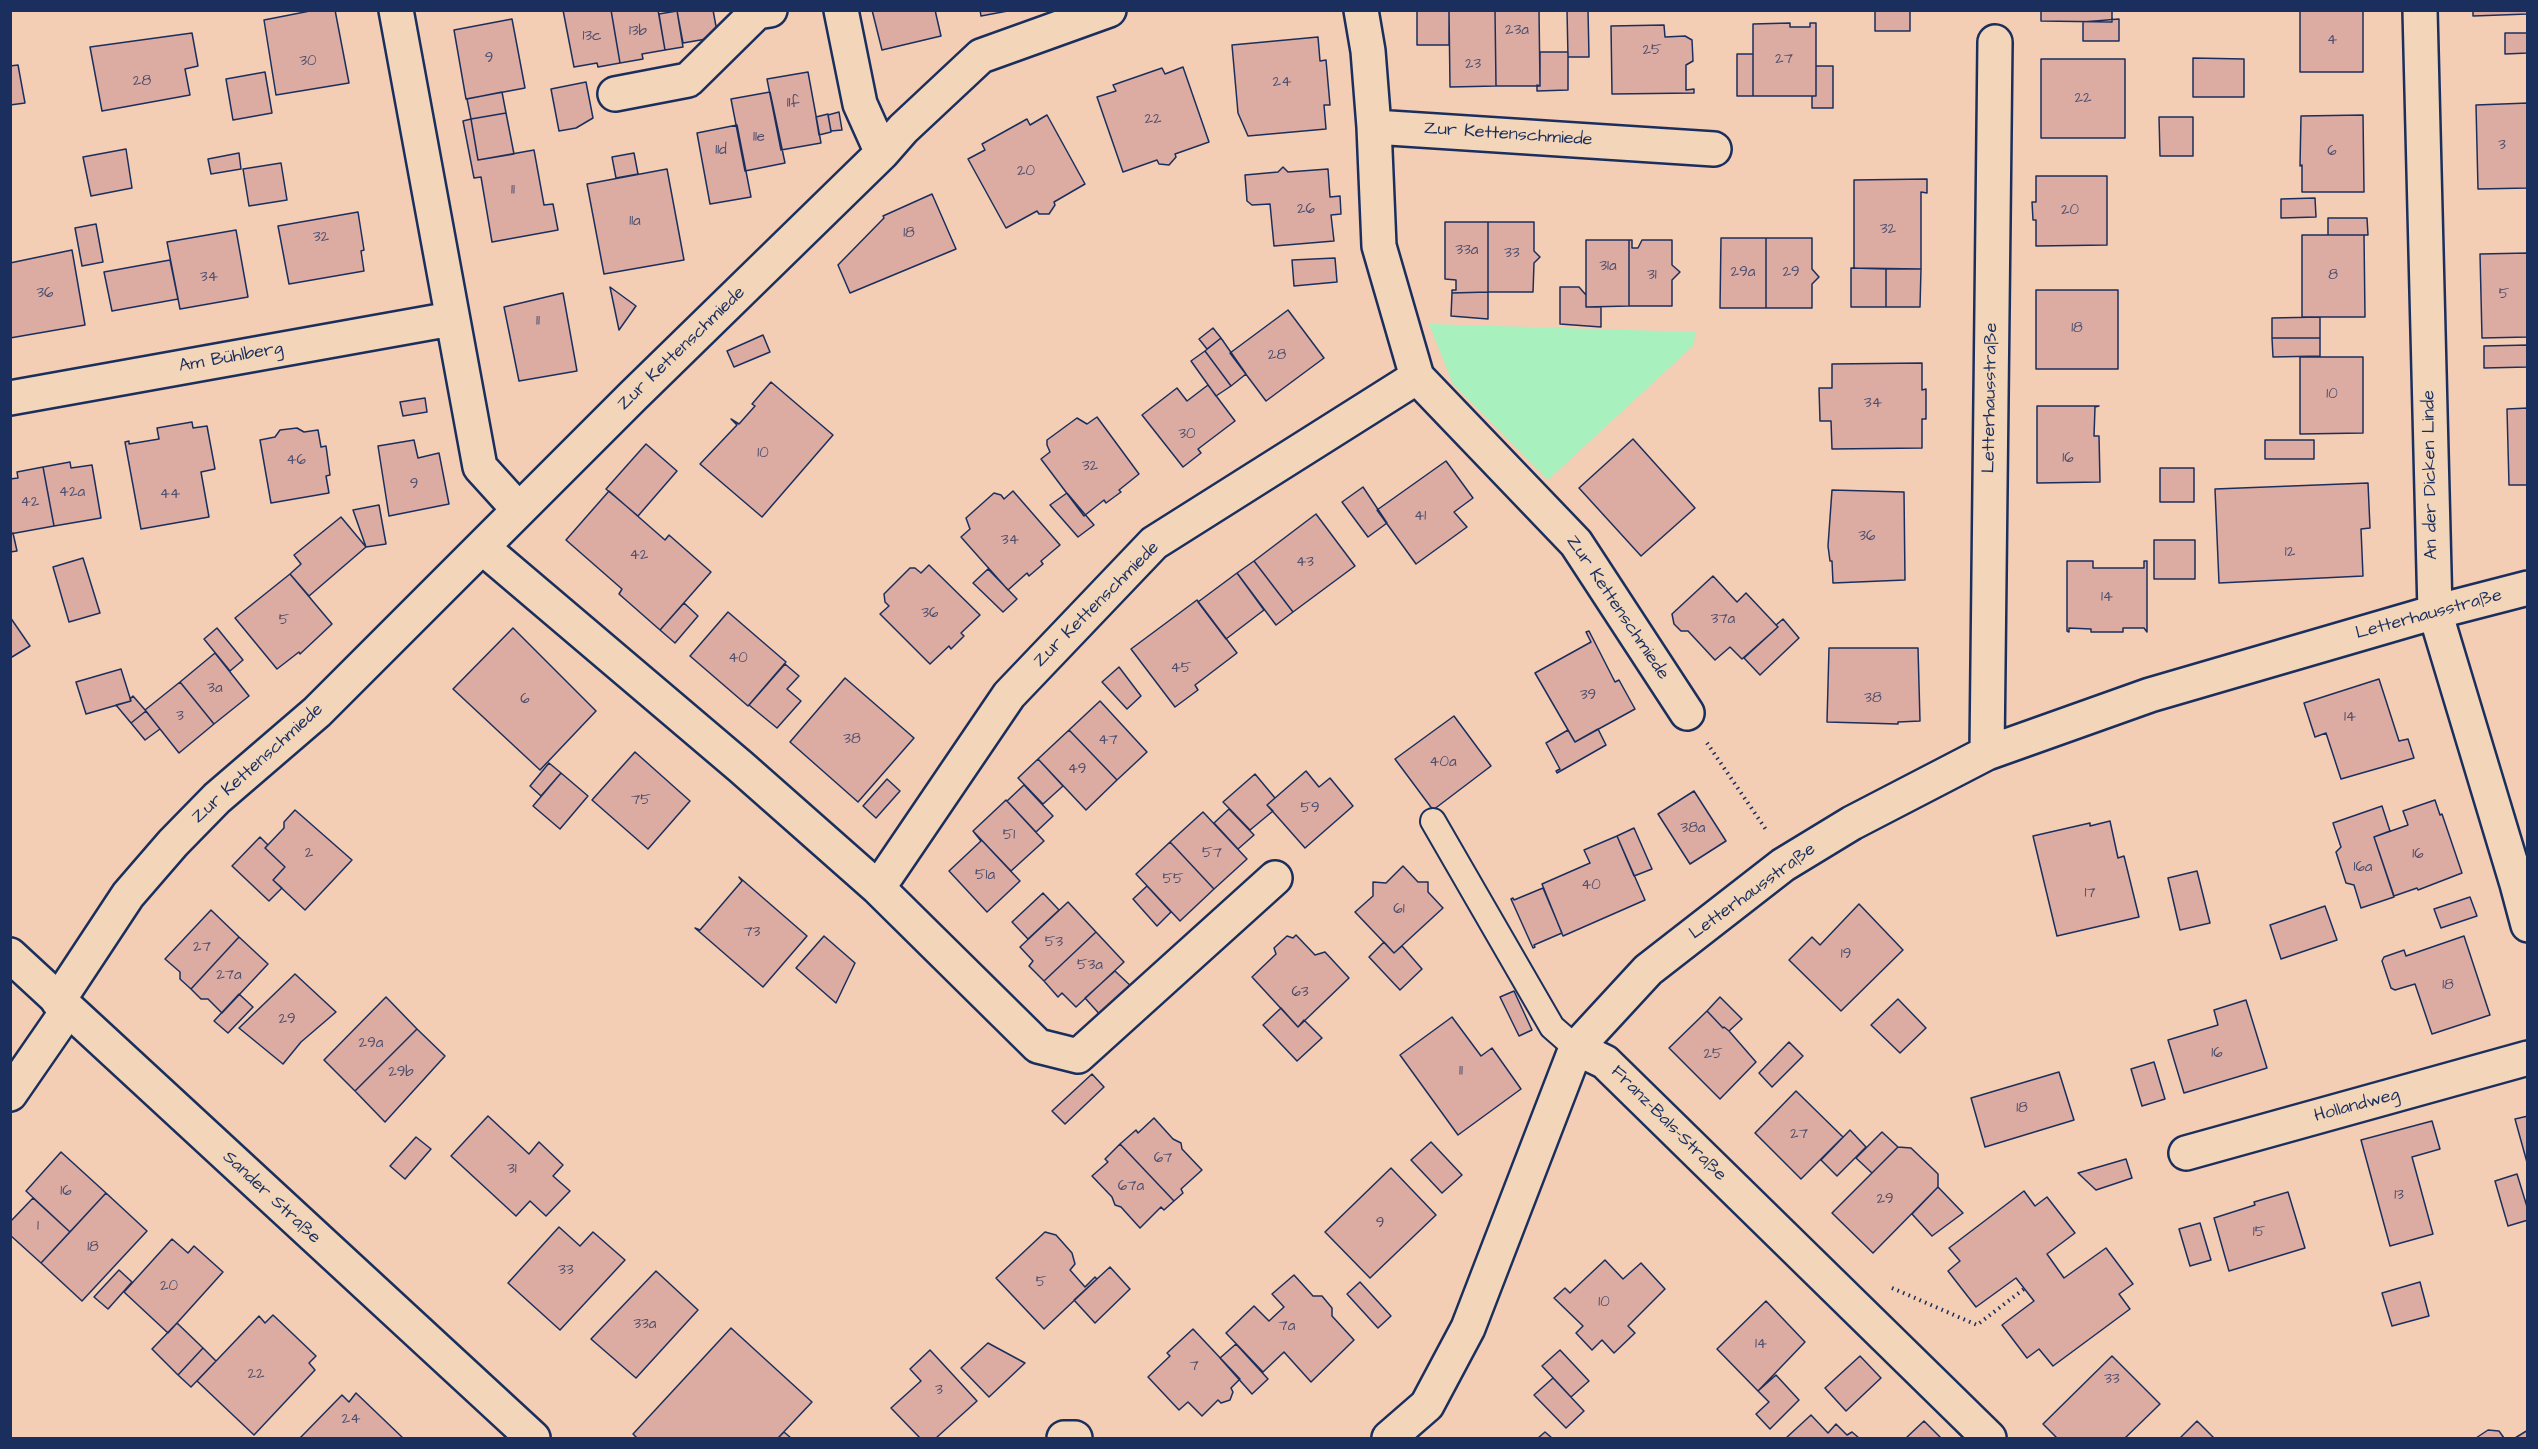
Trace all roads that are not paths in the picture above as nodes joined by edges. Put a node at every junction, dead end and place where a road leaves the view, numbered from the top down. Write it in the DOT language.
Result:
graph roads {
  1 [pos="396,10"];
  2 [pos="770,10"];
  3 [pos="842,10"];
  4 [pos="1109,10"];
  5 [pos="1361,10"];
  6 [pos="2420,10"];
  7 [pos="1995,42"];
  8 [pos="615,94"];
  9 [pos="1374,127"];
  10 [pos="1714,149"];
  11 [pos="882,153"];
  12 [pos="451,319"];
  13 [pos="1417,377"];
  14 [pos="10,398"];
  15 [pos="519,510"];
  16 [pos="483,548"];
  17 [pos="2528,588"];
  18 [pos="2435,612"];
  19 [pos="1687,713"];
  20 [pos="1987,753"];
  21 [pos="1433,821"];
  22 [pos="1275,878"];
  23 [pos="878,888"];
  24 [pos="2528,925"];
  25 [pos="10,956"];
  26 [pos="63,1006"];
  27 [pos="1576,1048"];
  28 [pos="2528,1058"];
  29 [pos="10,1094"];
  30 [pos="2186,1153"];
  31 [pos="533,1438"];
  32 [pos="1064,1438"];
  33 [pos="1075,1438"];
  34 [pos="1389,1438"];
  35 [pos="1989,1438"];
  1 -- 12 [label="street"];
  2 -- 8 [label="street"];
  3 -- 11 [label="street"];
  4 -- 11 [label="street, Zur Kettenschmiede"];
  5 -- 9 [label="street, Zur Kettenschmiede"];
  6 -- 18 [label="street, An der Dicken Linde"];
  7 -- 20 [label="street, Letterhausstraße"];
  9 -- 10 [label="street, Zur Kettenschmiede"];
  9 -- 13 [label="street, Zur Kettenschmiede"];
  11 -- 15 [label="street, Zur Kettenschmiede"];
  12 -- 14 [label="street, Am Bühlberg"];
  12 -- 15 [label="street"];
  13 -- 19 [label="street, Zur Kettenschmiede"];
  13 -- 23 [label="street, Zur Kettenschmiede"];
  15 -- 16 [label="street, Zur Kettenschmiede"];
  16 -- 23 [label="street"];
  16 -- 26 [label="street, Zur Kettenschmiede"];
  17 -- 18 [label="street, Letterhausstraße"];
  18 -- 20 [label="street, Letterhausstraße"];
  18 -- 24 [label="street, An der Dicken Linde"];
  20 -- 27 [label="street, Letterhausstraße"];
  21 -- 27 [label="lane"];
  22 -- 23 [label="street"];
  25 -- 26 [label="street, Sander Straße"];
  26 -- 29 [label="street, Zur Kettenschmiede"];
  26 -- 31 [label="street, Sander Straße"];
  27 -- 34 [label="street"];
  27 -- 35 [label="street, Franz-Bals-Straße"];
  28 -- 30 [label="street, Hollandweg"];
  32 -- 33 [label="street"];
}
